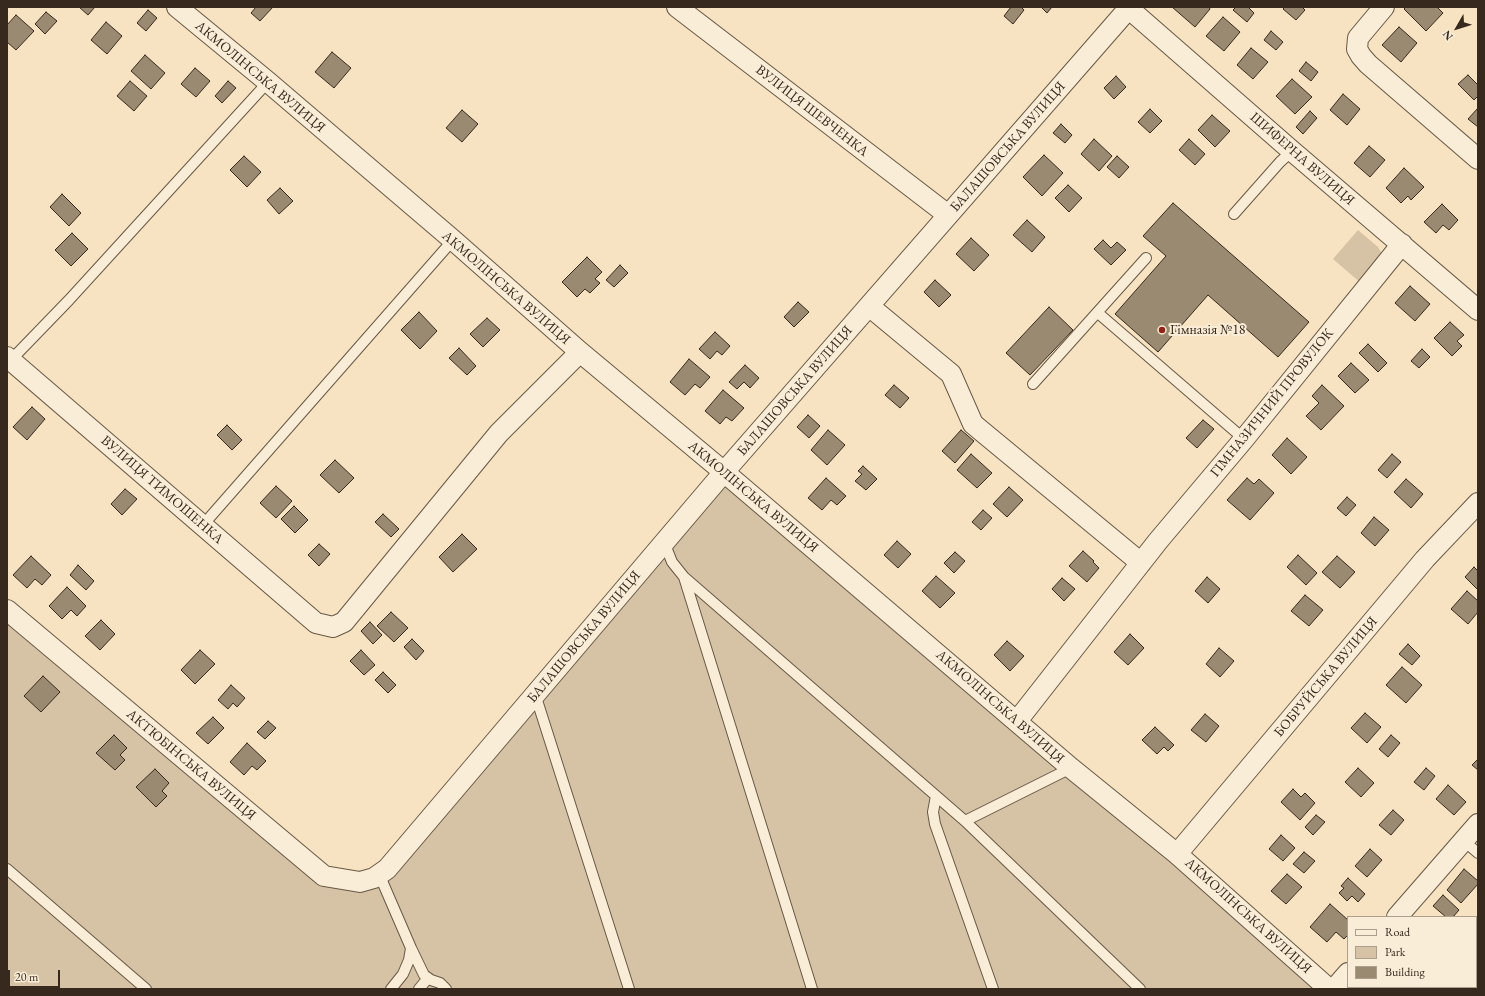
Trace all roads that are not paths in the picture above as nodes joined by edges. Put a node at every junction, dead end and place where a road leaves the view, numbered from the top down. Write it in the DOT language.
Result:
graph roads {
  1 [pos="177,7"];
  2 [pos="677,7"];
  3 [pos="1384,7"];
  4 [pos="1128,8"];
  5 [pos="268,82"];
  6 [pos="1292,151"];
  7 [pos="1478,160"];
  8 [pos="1234,214"];
  9 [pos="948,216"];
  10 [pos="453,240"];
  11 [pos="1402,244"];
  12 [pos="1146,258"];
  13 [pos="869,306"];
  14 [pos="1478,310"];
  15 [pos="1098,312"];
  16 [pos="580,352"];
  17 [pos="9,359"];
  18 [pos="1033,384"];
  19 [pos="1244,439"];
  20 [pos="724,472"];
  21 [pos="1478,503"];
  22 [pos="203,525"];
  23 [pos="664,542"];
  24 [pos="1141,563"];
  25 [pos="684,577"];
  26 [pos="7,610"];
  27 [pos="535,694"];
  28 [pos="1017,721"];
  29 [pos="1071,768"];
  30 [pos="936,796"];
  31 [pos="965,821"];
  32 [pos="1478,824"];
  33 [pos="1471,847"];
  34 [pos="1177,854"];
  35 [pos="7,869"];
  36 [pos="383,871"];
  37 [pos="1398,916"];
  38 [pos="411,948"];
  39 [pos="1347,974"];
  40 [pos="428,978"];
  41 [pos="146,989"];
  42 [pos="391,989"];
  43 [pos="420,989"];
  44 [pos="446,989"];
  45 [pos="629,989"];
  46 [pos="812,989"];
  47 [pos="993,989"];
  48 [pos="1140,989"];
  49 [pos="1329,989"];
  50 [pos="1334,989"];
  1 -- 5 [label="street, АКМОЛІНСЬКА ВУЛИЦЯ"];
  2 -- 9 [label="street, ВУЛИЦЯ ШЕВЧЕНКА"];
  3 -- 7 [label="street"];
  4 -- 6 [label="street, ШИФЕРНА ВУЛИЦЯ"];
  4 -- 9 [label="street, БАЛАШОВСЬКА ВУЛИЦЯ"];
  5 -- 10 [label="street, АКМОЛІНСЬКА ВУЛИЦЯ"];
  5 -- 17 [label="lane"];
  6 -- 8 [label="lane"];
  6 -- 11 [label="street, ШИФЕРНА ВУЛИЦЯ"];
  9 -- 13 [label="street, БАЛАШОВСЬКА ВУЛИЦЯ"];
  10 -- 16 [label="street, АКМОЛІНСЬКА ВУЛИЦЯ"];
  10 -- 22 [label="lane"];
  11 -- 14 [label="street, ШИФЕРНА ВУЛИЦЯ"];
  11 -- 19 [label="street, ГІМНАЗИЧНИЙ ПРОВУЛОК"];
  12 -- 15 [label="lane"];
  13 -- 20 [label="street, БАЛАШОВСЬКА ВУЛИЦЯ"];
  13 -- 24 [label="street"];
  15 -- 18 [label="lane"];
  15 -- 19 [label="lane"];
  16 -- 20 [label="street, АКМОЛІНСЬКА ВУЛИЦЯ"];
  16 -- 22 [label="street, ВУЛИЦЯ ТИМОШЕНКА"];
  17 -- 22 [label="street, ВУЛИЦЯ ТИМОШЕНКА"];
  19 -- 24 [label="street, ГІМНАЗИЧНИЙ ПРОВУЛОК"];
  20 -- 23 [label="street, БАЛАШОВСЬКА ВУЛИЦЯ"];
  20 -- 28 [label="street, АКМОЛІНСЬКА ВУЛИЦЯ"];
  21 -- 34 [label="street, БОБРУЙСЬКА ВУЛИЦЯ"];
  23 -- 25 [label="lane"];
  23 -- 27 [label="street, БАЛАШОВСЬКА ВУЛИЦЯ"];
  24 -- 28 [label="street, ГІМНАЗИЧНИЙ ПРОВУЛОК"];
  25 -- 30 [label="lane"];
  25 -- 46 [label="lane"];
  26 -- 36 [label="street, АКТЮБІНСЬКА ВУЛИЦЯ"];
  27 -- 36 [label="street, БАЛАШОВСЬКА ВУЛИЦЯ"];
  27 -- 45 [label="lane"];
  28 -- 29 [label="street, АКМОЛІНСЬКА ВУЛИЦЯ"];
  29 -- 31 [label="lane"];
  29 -- 34 [label="street, АКМОЛІНСЬКА ВУЛИЦЯ"];
  30 -- 31 [label="lane"];
  30 -- 47 [label="lane"];
  31 -- 48 [label="lane"];
  32 -- 33 [label="street"];
  33 -- 37 [label="street"];
  34 -- 49 [label="street, АКМОЛІНСЬКА ВУЛИЦЯ"];
  35 -- 41 [label="lane"];
  36 -- 38 [label="lane"];
  38 -- 40 [label="lane"];
  38 -- 42 [label="lane"];
  39 -- 50 [label="street"];
  40 -- 43 [label="lane"];
  40 -- 44 [label="lane"];
}
